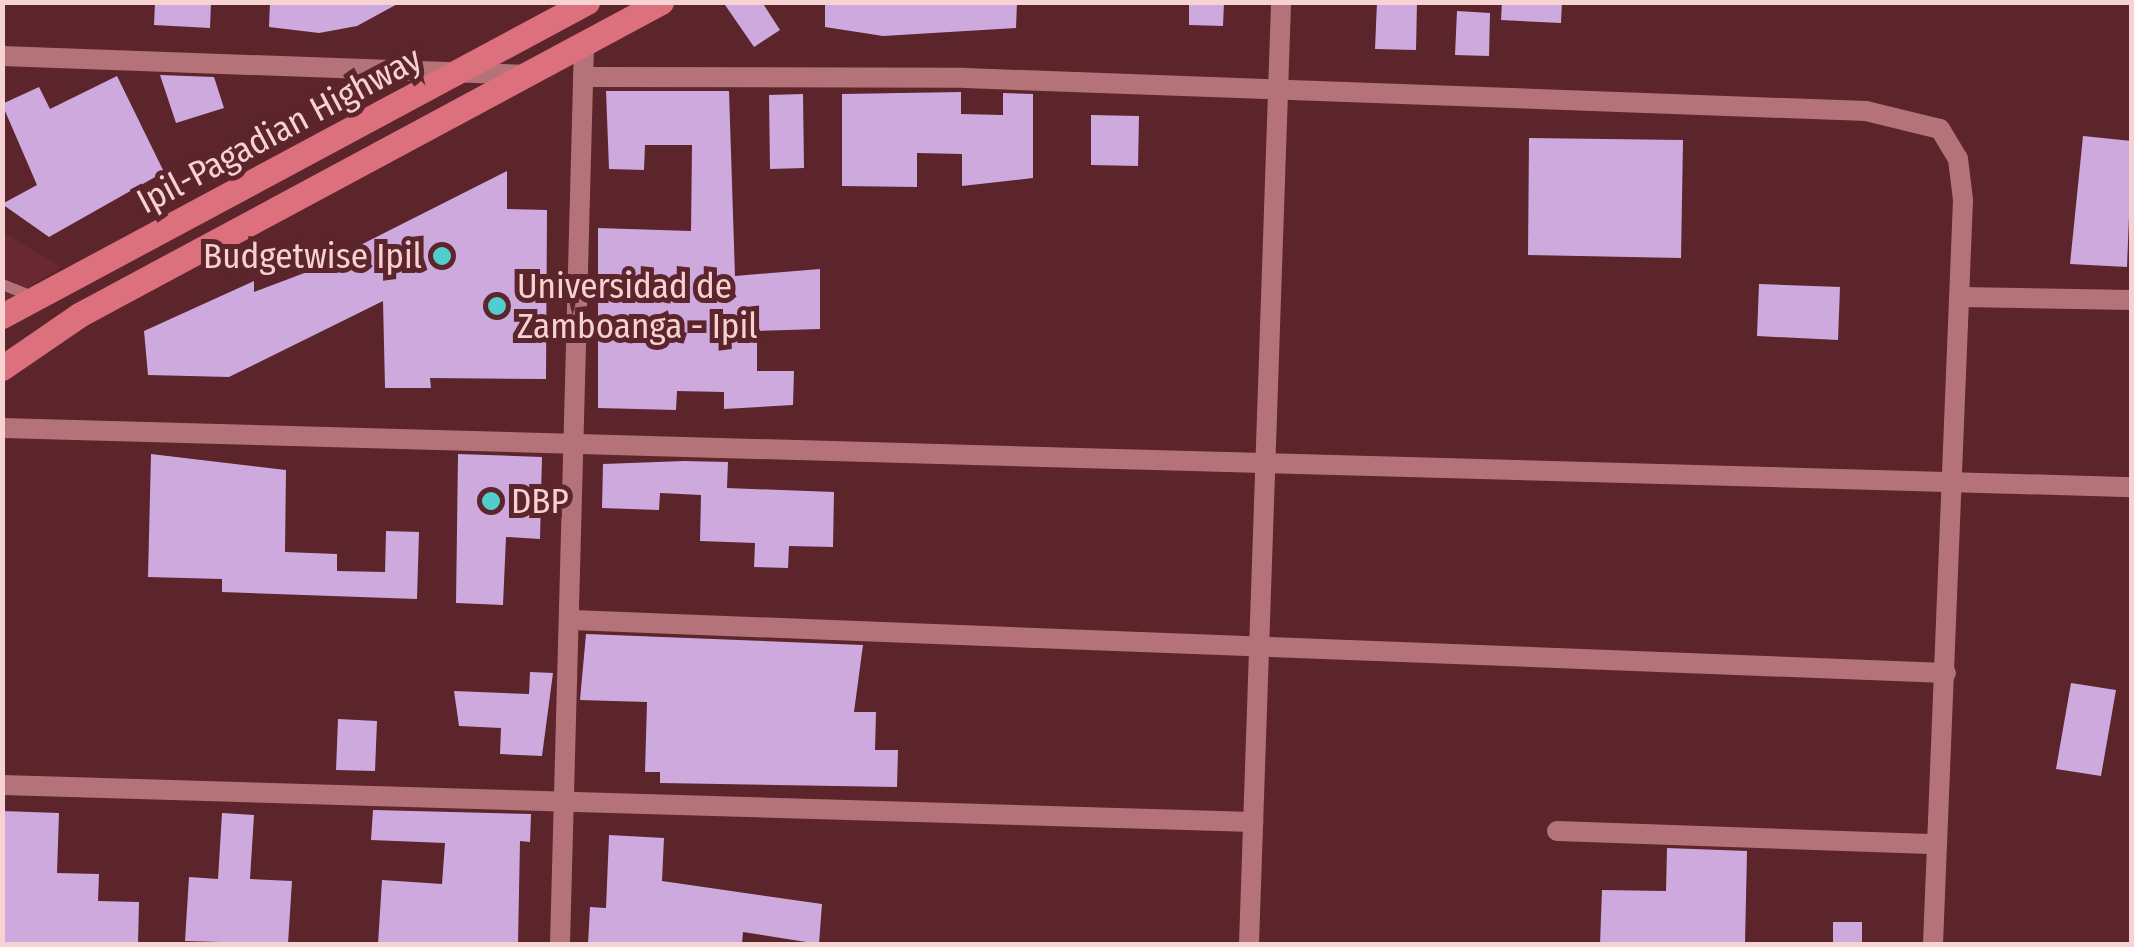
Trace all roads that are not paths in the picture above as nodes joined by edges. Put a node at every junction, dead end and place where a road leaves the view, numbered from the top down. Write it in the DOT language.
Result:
graph roads {
  1 [pos="587,2"];
  2 [pos="661,2"];
  3 [pos="1281,2"];
  4 [pos="584,45"];
  5 [pos="2,56"];
  6 [pos="466,71"];
  7 [pos="531,75"];
  8 [pos="584,77"];
  9 [pos="1278,94"];
  10 [pos="148,238"];
  11 [pos="165,269"];
  12 [pos="2,284"];
  13 [pos="1961,296"];
  14 [pos="36,298"];
  15 [pos="2132,300"];
  16 [pos="2,316"];
  17 [pos="2,368"];
  18 [pos="2,428"];
  19 [pos="577,441"];
  20 [pos="1262,459"];
  21 [pos="1951,482"];
  22 [pos="2132,487"];
  23 [pos="572,620"];
  24 [pos="1258,649"];
  25 [pos="1946,672"];
  26 [pos="2,785"];
  27 [pos="566,805"];
  28 [pos="1252,822"];
  29 [pos="1557,831"];
  30 [pos="1938,844"];
  31 [pos="560,944"];
  32 [pos="1249,944"];
  33 [pos="1933,944"];
  1 -- 6 [label="main road, Ipil-Pagadian Highway"];
  2 -- 4 [label="main road"];
  3 -- 9 [label="street"];
  4 -- 7 [label="main road"];
  4 -- 8 [label="street"];
  5 -- 6 [label="street"];
  6 -- 7 [label="street"];
  6 -- 10 [label="main road, Ipil-Pagadian Highway"];
  7 -- 11 [label="main road"];
  8 -- 9 [label="street"];
  8 -- 19 [label="street"];
  9 -- 13 [label="street"];
  9 -- 20 [label="street"];
  10 -- 11 [label="main road"];
  10 -- 14 [label="main road, Ipil-Pagadian Highway"];
  11 -- 17 [label="main road"];
  12 -- 14 [label="lane"];
  13 -- 15 [label="street"];
  13 -- 21 [label="street"];
  14 -- 16 [label="main road, Ipil-Pagadian Highway"];
  18 -- 19 [label="street"];
  19 -- 20 [label="street"];
  19 -- 23 [label="street"];
  20 -- 21 [label="street"];
  20 -- 24 [label="street"];
  21 -- 22 [label="street"];
  21 -- 25 [label="street"];
  23 -- 24 [label="street"];
  23 -- 27 [label="street"];
  24 -- 25 [label="street"];
  24 -- 28 [label="street"];
  25 -- 30 [label="street"];
  26 -- 27 [label="street"];
  27 -- 28 [label="street"];
  27 -- 31 [label="street"];
  28 -- 32 [label="street"];
  29 -- 30 [label="street"];
  30 -- 33 [label="street"];
}
